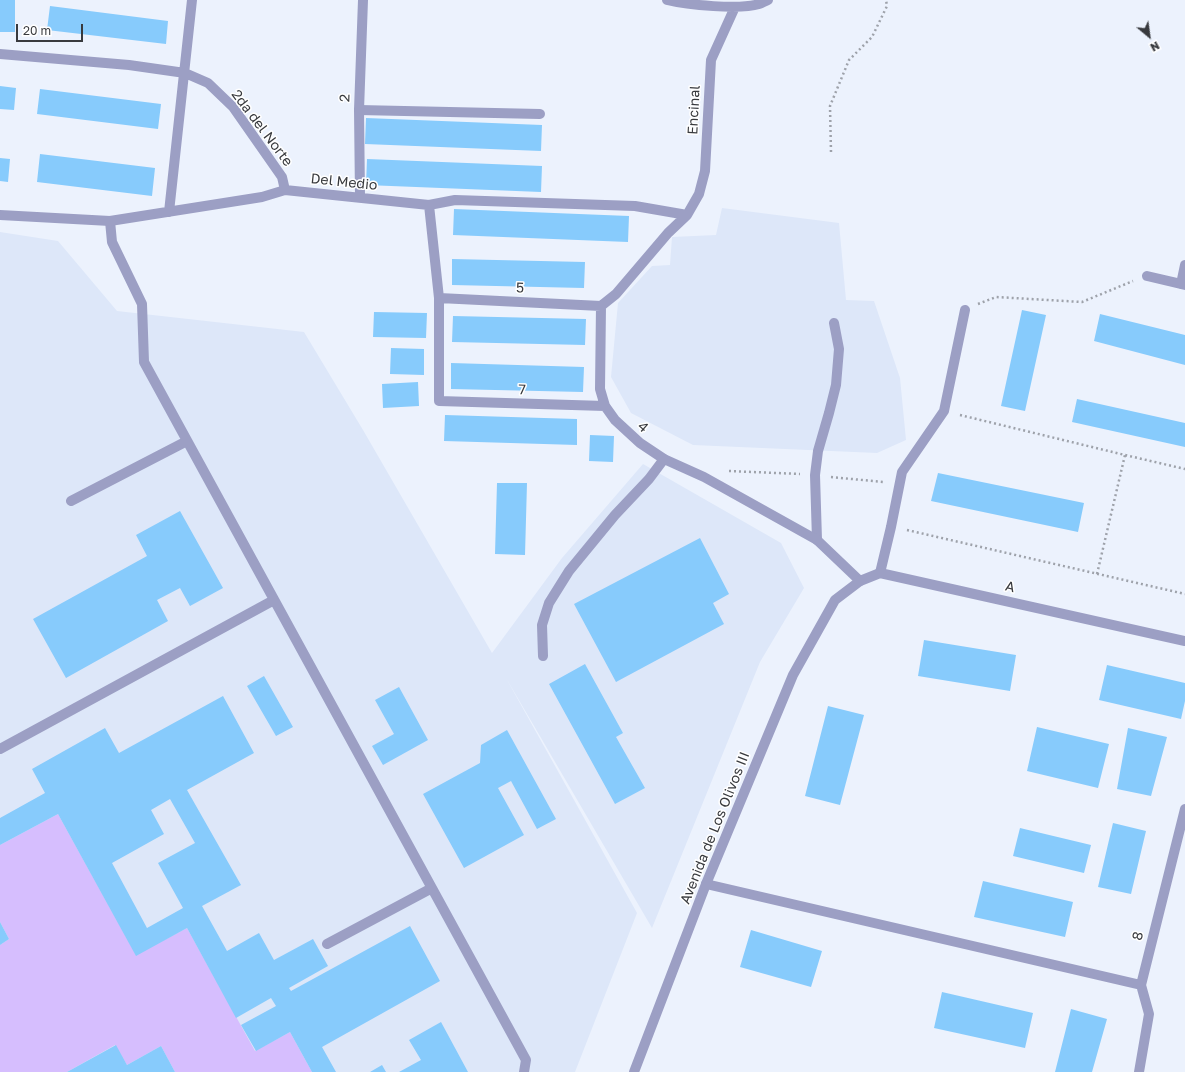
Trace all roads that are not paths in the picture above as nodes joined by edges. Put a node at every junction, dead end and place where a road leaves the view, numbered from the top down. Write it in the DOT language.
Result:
graph roads {
  1 [pos="192,0"];
  2 [pos="363,0"];
  3 [pos="667,0"];
  4 [pos="768,0"];
  5 [pos="734,7"];
  6 [pos="0,54"];
  7 [pos="185,72"];
  8 [pos="359,110"];
  9 [pos="540,114"];
  10 [pos="285,190"];
  11 [pos="360,197"];
  12 [pos="429,205"];
  13 [pos="169,212"];
  14 [pos="0,214"];
  15 [pos="687,214"];
  16 [pos="110,221"];
  17 [pos="1185,265"];
  18 [pos="1147,276"];
  19 [pos="1183,285"];
  20 [pos="438,298"];
  21 [pos="601,306"];
  22 [pos="965,310"];
  23 [pos="834,323"];
  24 [pos="605,406"];
  25 [pos="187,441"];
  26 [pos="664,459"];
  27 [pos="71,501"];
  28 [pos="817,540"];
  29 [pos="880,573"];
  30 [pos="860,581"];
  31 [pos="274,600"];
  32 [pos="1185,641"];
  33 [pos="543,656"];
  34 [pos="0,749"];
  35 [pos="1185,809"];
  36 [pos="706,884"];
  37 [pos="432,888"];
  38 [pos="326,944"];
  39 [pos="1141,985"];
  40 [pos="524,1072"];
  41 [pos="634,1072"];
  42 [pos="1139,1072"];
  1 -- 7 [label="street"];
  2 -- 8 [label="street, 2"];
  3 -- 5 [label="street"];
  4 -- 5 [label="street"];
  5 -- 15 [label="street, Encinal"];
  6 -- 7 [label="street, 2da del Norte"];
  7 -- 10 [label="street, 2da del Norte"];
  7 -- 13 [label="street"];
  8 -- 9 [label="street"];
  8 -- 11 [label="street, 2"];
  10 -- 11 [label="street, Del Medio"];
  10 -- 13 [label="street, Del Medio"];
  11 -- 12 [label="street, Del Medio"];
  12 -- 15 [label="street, Del Medio"];
  12 -- 20 [label="street"];
  13 -- 16 [label="street, Del Medio"];
  14 -- 16 [label="street, Del Medio"];
  15 -- 21 [label="street"];
  16 -- 25 [label="street"];
  17 -- 19 [label="street"];
  18 -- 19 [label="street"];
  20 -- 21 [label="street, 5"];
  20 -- 24 [label="street, 7"];
  21 -- 24 [label="street, 4"];
  22 -- 29 [label="street"];
  23 -- 28 [label="street"];
  24 -- 26 [label="street, 4"];
  25 -- 27 [label="street"];
  25 -- 31 [label="street"];
  26 -- 28 [label="street, 4"];
  26 -- 33 [label="street"];
  28 -- 30 [label="street, 4"];
  29 -- 30 [label="street"];
  29 -- 32 [label="street, A"];
  30 -- 36 [label="street, Avenida de Los Olivos III"];
  31 -- 34 [label="street"];
  31 -- 37 [label="street"];
  35 -- 39 [label="street, 8"];
  36 -- 39 [label="street"];
  36 -- 41 [label="street, Avenida de Los Olivos III"];
  37 -- 38 [label="street"];
  37 -- 40 [label="street"];
  39 -- 42 [label="street, 8"];
}
